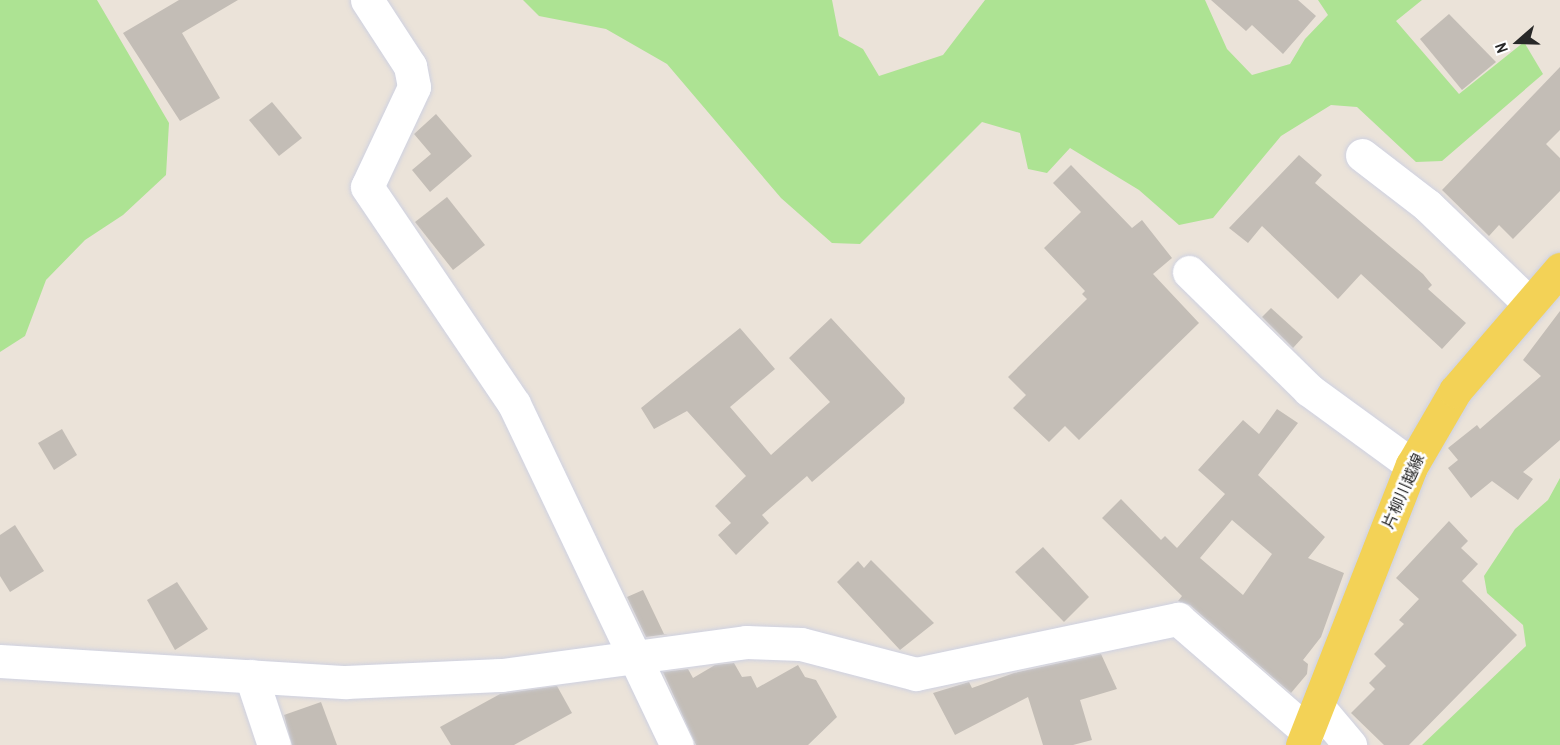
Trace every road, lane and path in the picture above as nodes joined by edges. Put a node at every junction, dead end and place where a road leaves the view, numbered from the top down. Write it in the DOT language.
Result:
graph roads {
  1 [pos="367,0"];
  2 [pos="1362,155"];
  3 [pos="1560,269"];
  4 [pos="1189,272"];
  5 [pos="1529,303"];
  6 [pos="1412,465"];
  7 [pos="635,656"];
  8 [pos="0,661"];
  9 [pos="251,676"];
  10 [pos="1310,728"];
  11 [pos="274,745"];
  12 [pos="677,745"];
  13 [pos="1350,745"];
  1 -- 7 [label="street"];
  2 -- 5 [label="street"];
  3 -- 5 [label="main road, 片柳川越線"];
  4 -- 6 [label="street"];
  5 -- 6 [label="main road, 片柳川越線"];
  6 -- 10 [label="main road, 片柳川越線"];
  7 -- 9 [label="street"];
  7 -- 10 [label="street"];
  7 -- 12 [label="street"];
  8 -- 9 [label="street"];
  9 -- 11 [label="street"];
  10 -- 13 [label="street"];
}
